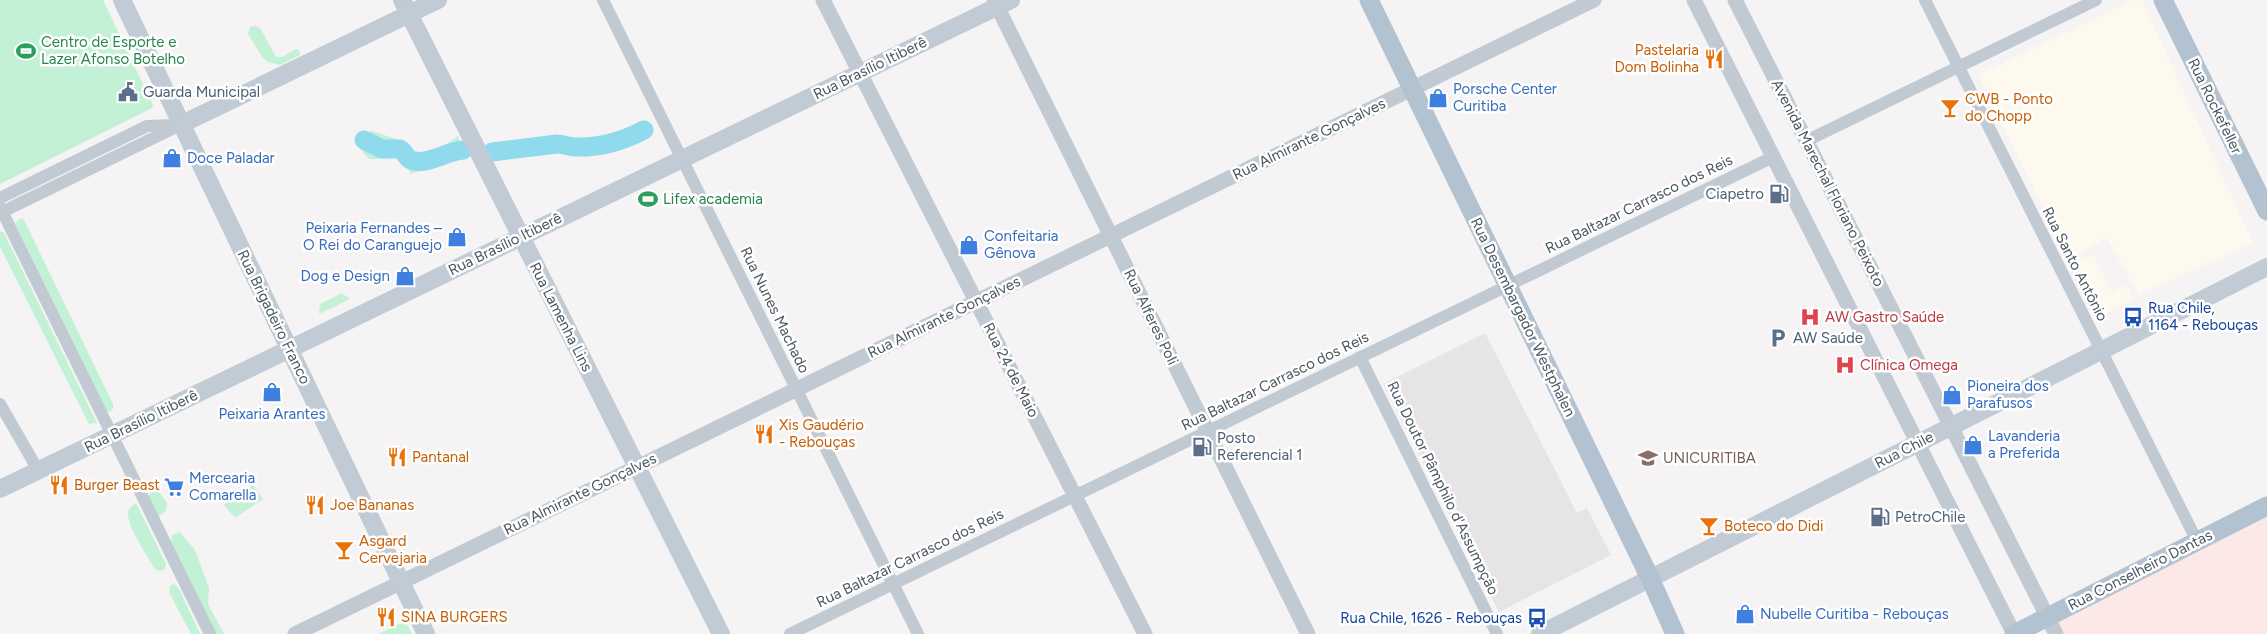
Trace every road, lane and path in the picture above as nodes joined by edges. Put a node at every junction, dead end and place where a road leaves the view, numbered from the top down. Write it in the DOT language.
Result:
graph roads {
  1 [pos="122,0"];
  2 [pos="438,0"];
  3 [pos="603,0"];
  4 [pos="823,0"];
  5 [pos="1369,0"];
  6 [pos="1594,0"];
  7 [pos="1694,0"];
  8 [pos="1735,0"];
  9 [pos="1925,0"];
  10 [pos="2096,0"];
  11 [pos="2163,0"];
  12 [pos="1000,2"];
  13 [pos="405,7"];
  14 [pos="1958,67"];
  15 [pos="860,73"];
  16 [pos="1412,89"];
  17 [pos="182,124"];
  18 [pos="1806,141"];
  19 [pos="1773,157"];
  20 [pos="682,159"];
  21 [pos="0,198"];
  22 [pos="1,211"];
  23 [pos="2267,211"];
  24 [pos="1110,236"];
  25 [pos="521,237"];
  26 [pos="2267,267"];
  27 [pos="1508,285"];
  28 [pos="976,301"];
  29 [pos="289,349"];
  30 [pos="2100,351"];
  31 [pos="1360,357"];
  32 [pos="796,389"];
  33 [pos="0,404"];
  34 [pos="1951,426"];
  35 [pos="1208,431"];
  36 [pos="112,435"];
  37 [pos="1918,443"];
  38 [pos="637,466"];
  39 [pos="38,470"];
  40 [pos="0,489"];
  41 [pos="1075,496"];
  42 [pos="2267,506"];
  43 [pos="2197,541"];
  44 [pos="1650,578"];
  45 [pos="401,582"];
  46 [pos="893,584"];
  47 [pos="2047,617"];
  48 [pos="210,634"];
  49 [pos="295,634"];
  50 [pos="426,634"];
  51 [pos="721,634"];
  52 [pos="790,634"];
  53 [pos="918,634"];
  54 [pos="1145,634"];
  55 [pos="1308,634"];
  56 [pos="1497,634"];
  57 [pos="1540,634"];
  58 [pos="1675,634"];
  59 [pos="2014,634"];
  60 [pos="2032,634"];
  61 [pos="2056,634"];
  1 -- 17 [label="main road, Rua Brigadeiro Franco"];
  2 -- 13 [label="main road"];
  3 -- 20 [label="street, Rua Nunes Machado"];
  4 -- 15 [label="street, Rua 24 de Maio"];
  5 -- 16 [label="main road, Rua Desembargador Westphalen"];
  6 -- 16 [label="street, Rua Almirante Gonçalves"];
  7 -- 19 [label="street"];
  8 -- 18 [label="street, Avenida Marechal Floriano Peixoto"];
  9 -- 14 [label="street, Rua Santo Antônio"];
  10 -- 14 [label="street"];
  11 -- 23 [label="main road, Rua Rockefeller"];
  12 -- 15 [label="main road, Rua Brasílio Itiberê"];
  12 -- 24 [label="street, Rua Alferes Poli"];
  13 -- 17 [label="main road"];
  13 -- 25 [label="main road, Rua Lamenha Lins"];
  14 -- 18 [label="street"];
  14 -- 30 [label="street, Rua Santo Antônio"];
  15 -- 20 [label="main road, Rua Brasílio Itiberê"];
  15 -- 28 [label="street, Rua 24 de Maio"];
  16 -- 24 [label="street, Rua Almirante Gonçalves"];
  16 -- 27 [label="main road, Rua Desembargador Westphalen"];
  17 -- 21 [label="street"];
  17 -- 22 [label="street"];
  17 -- 29 [label="main road, Rua Brigadeiro Franco"];
  18 -- 34 [label="street, Avenida Marechal Floriano Peixoto"];
  19 -- 27 [label="street, Rua Baltazar Carrasco dos Reis"];
  19 -- 37 [label="street"];
  20 -- 25 [label="main road, Rua Brasílio Itiberê"];
  20 -- 32 [label="street, Rua Nunes Machado"];
  22 -- 36 [label="street"];
  24 -- 28 [label="street, Rua Almirante Gonçalves"];
  24 -- 35 [label="street, Rua Alferes Poli"];
  25 -- 29 [label="main road, Rua Brasílio Itiberê"];
  25 -- 38 [label="main road, Rua Lamenha Lins"];
  26 -- 30 [label="main road, Rua Chile"];
  27 -- 31 [label="street, Rua Baltazar Carrasco dos Reis"];
  27 -- 44 [label="main road, Rua Desembargador Westphalen"];
  28 -- 32 [label="street, Rua Almirante Gonçalves"];
  28 -- 41 [label="street, Rua 24 de Maio"];
  29 -- 36 [label="main road, Rua Brasílio Itiberê"];
  29 -- 45 [label="main road, Rua Brigadeiro Franco"];
  30 -- 34 [label="main road, Rua Chile"];
  30 -- 43 [label="street, Rua Santo Antônio"];
  31 -- 35 [label="street, Rua Baltazar Carrasco dos Reis"];
  31 -- 56 [label="street, Rua Doutor Pâmphilo d'Assumpção"];
  32 -- 38 [label="street, Rua Almirante Gonçalves"];
  32 -- 46 [label="street, Rua Nunes Machado"];
  33 -- 39 [label="street"];
  34 -- 37 [label="main road, Rua Chile"];
  34 -- 47 [label="street, Avenida Marechal Floriano Peixoto"];
  35 -- 41 [label="street, Rua Baltazar Carrasco dos Reis"];
  35 -- 55 [label="street, Rua Alferes Poli"];
  36 -- 39 [label="main road, Rua Brasílio Itiberê"];
  36 -- 48 [label="street"];
  37 -- 44 [label="main road, Rua Chile"];
  37 -- 59 [label="street"];
  38 -- 45 [label="street, Rua Almirante Gonçalves"];
  38 -- 51 [label="main road, Rua Lamenha Lins"];
  39 -- 40 [label="main road, Rua Brasílio Itiberê"];
  41 -- 46 [label="street, Rua Baltazar Carrasco dos Reis"];
  41 -- 54 [label="street, Rua 24 de Maio"];
  42 -- 43 [label="main road, Rua Conselheiro Dantas"];
  43 -- 47 [label="main road, Rua Conselheiro Dantas"];
  44 -- 57 [label="main road, Rua Chile"];
  44 -- 58 [label="main road, Rua Desembargador Westphalen"];
  45 -- 49 [label="street, Rua Almirante Gonçalves"];
  45 -- 50 [label="main road, Rua Brigadeiro Franco"];
  46 -- 52 [label="street, Rua Baltazar Carrasco dos Reis"];
  46 -- 53 [label="street, Rua Nunes Machado"];
  47 -- 59 [label="main road, Rua Conselheiro Dantas"];
  47 -- 60 [label="main road"];
  47 -- 61 [label="street, Avenida Marechal Floriano Peixoto"];
}
